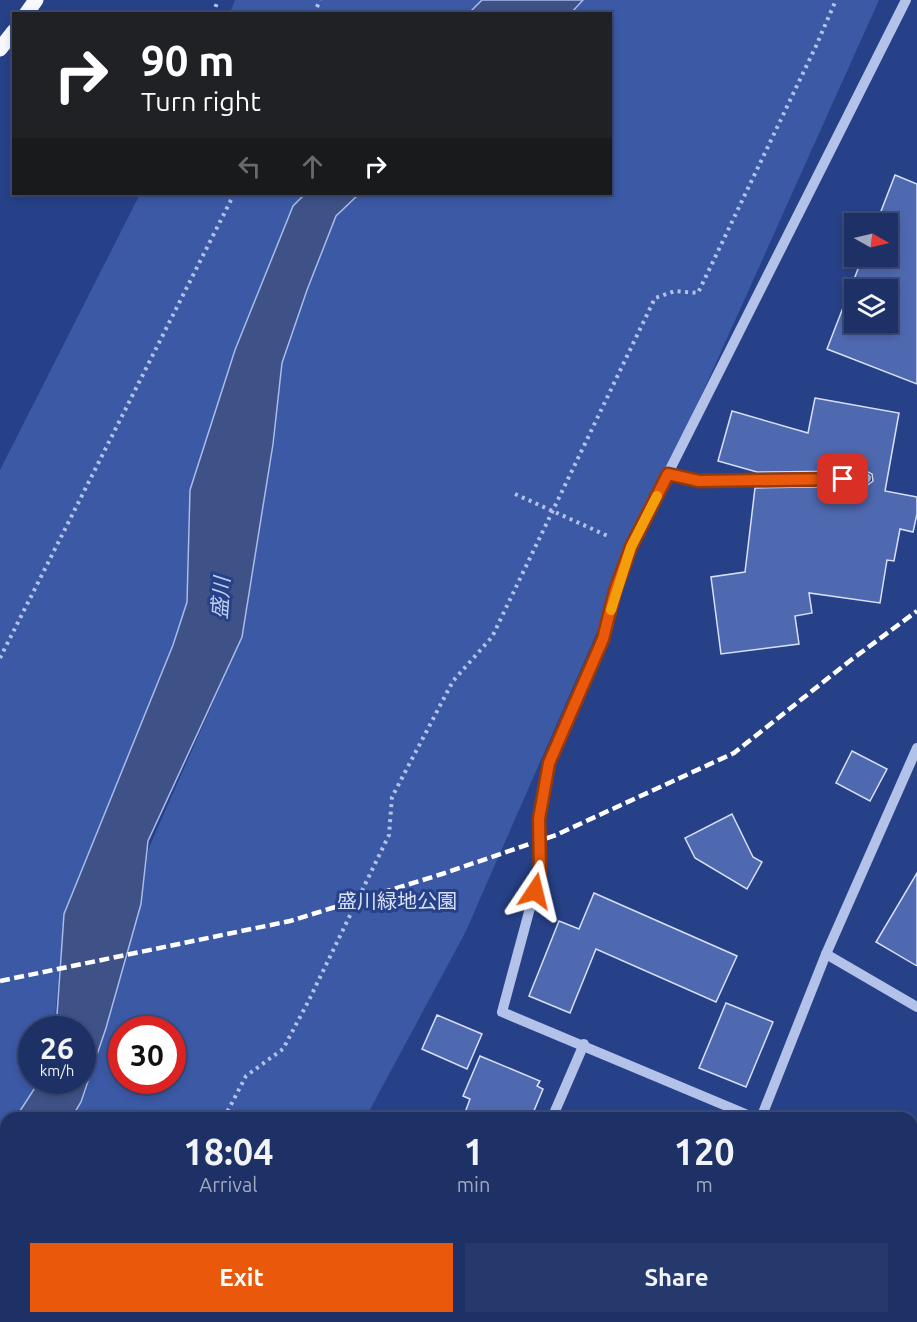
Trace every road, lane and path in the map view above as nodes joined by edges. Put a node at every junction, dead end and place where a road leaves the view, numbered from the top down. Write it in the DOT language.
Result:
graph roads {
  1 [pos="836,0"];
  2 [pos="906,0"];
  3 [pos="12,34"];
  4 [pos="0,49"];
  5 [pos="233,195"];
  6 [pos="668,474"];
  7 [pos="866,478"];
  8 [pos="515,494"];
  9 [pos="552,511"];
  10 [pos="631,547"];
  11 [pos="0,658"];
  12 [pos="917,748"];
  13 [pos="826,954"];
  14 [pos="917,1007"];
  15 [pos="584,1044"];
  16 [pos="227,1112"];
  17 [pos="555,1112"];
  18 [pos="739,1112"];
  19 [pos="762,1112"];
  1 -- 9 [label="path"];
  2 -- 6 [label="street"];
  3 -- 4 [label="main road"];
  5 -- 11 [label="path"];
  6 -- 7 [label="street"];
  6 -- 10 [label="street"];
  8 -- 9 [label="path"];
  9 -- 10 [label="path"];
  9 -- 16 [label="path"];
  10 -- 15 [label="street"];
  12 -- 13 [label="street"];
  13 -- 14 [label="street"];
  13 -- 19 [label="street"];
  15 -- 17 [label="street"];
  15 -- 18 [label="street"];
}
